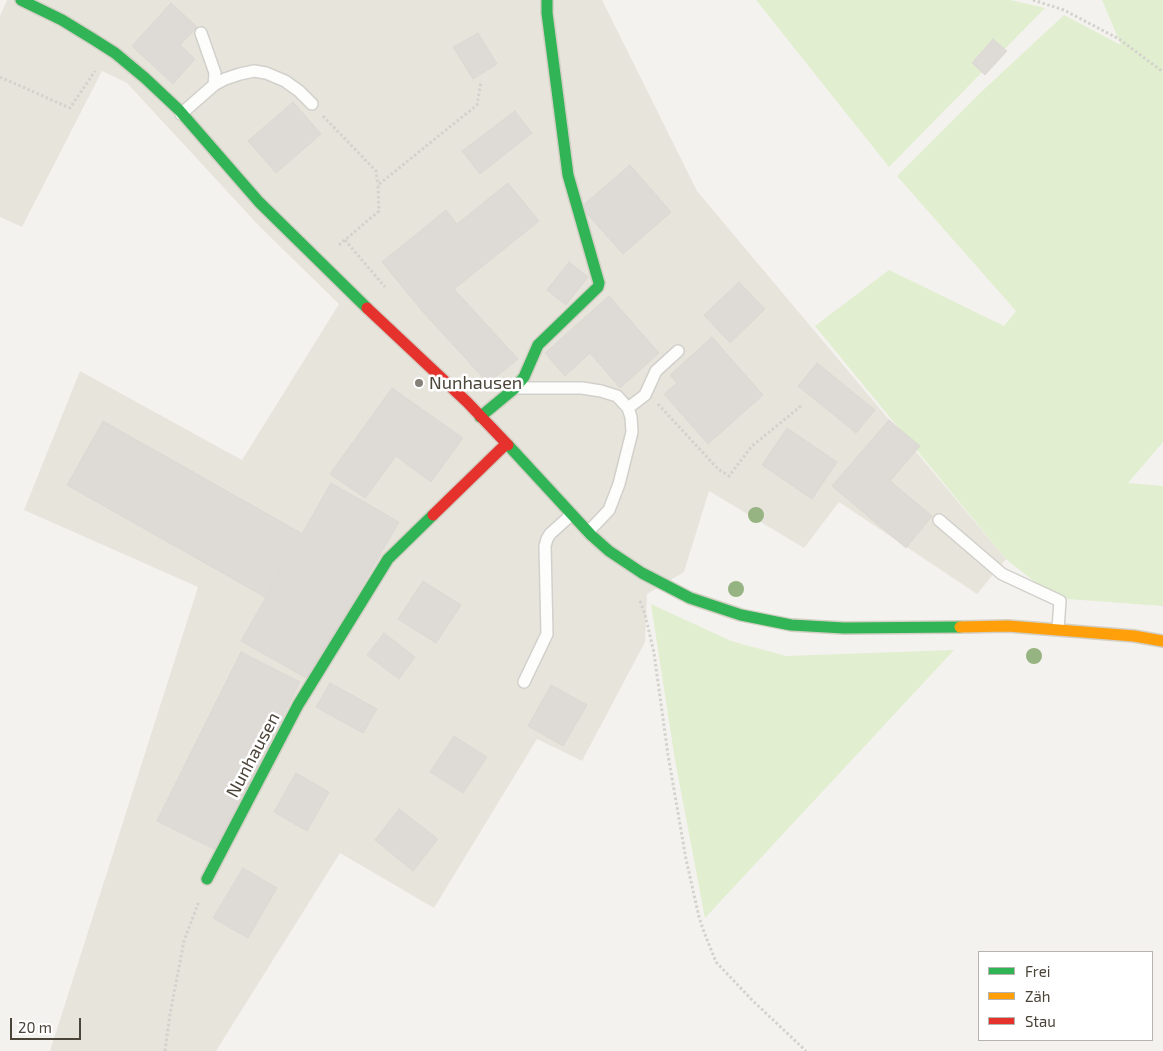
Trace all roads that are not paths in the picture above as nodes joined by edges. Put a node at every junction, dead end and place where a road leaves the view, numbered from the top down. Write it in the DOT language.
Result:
graph roads {
  1 [pos="21,0"];
  2 [pos="547,0"];
  3 [pos="201,33"];
  4 [pos="214,85"];
  5 [pos="312,104"];
  6 [pos="181,114"];
  7 [pos="678,351"];
  8 [pos="515,388"];
  9 [pos="628,408"];
  10 [pos="480,417"];
  11 [pos="506,444"];
  12 [pos="571,515"];
  13 [pos="940,520"];
  14 [pos="588,532"];
  15 [pos="1058,629"];
  16 [pos="1163,641"];
  17 [pos="524,682"];
  18 [pos="208,879"];
  1 -- 6 [label="main road"];
  2 -- 8 [label="main road"];
  3 -- 4 [label="lane"];
  4 -- 5 [label="lane"];
  4 -- 6 [label="lane"];
  6 -- 10 [label="main road"];
  7 -- 9 [label="lane"];
  8 -- 9 [label="lane"];
  8 -- 10 [label="main road"];
  9 -- 14 [label="lane"];
  10 -- 11 [label="main road"];
  11 -- 12 [label="main road"];
  11 -- 18 [label="main road, Nunhausen"];
  12 -- 14 [label="main road"];
  12 -- 17 [label="lane"];
  13 -- 15 [label="lane"];
  14 -- 15 [label="main road"];
  15 -- 16 [label="main road"];
}
